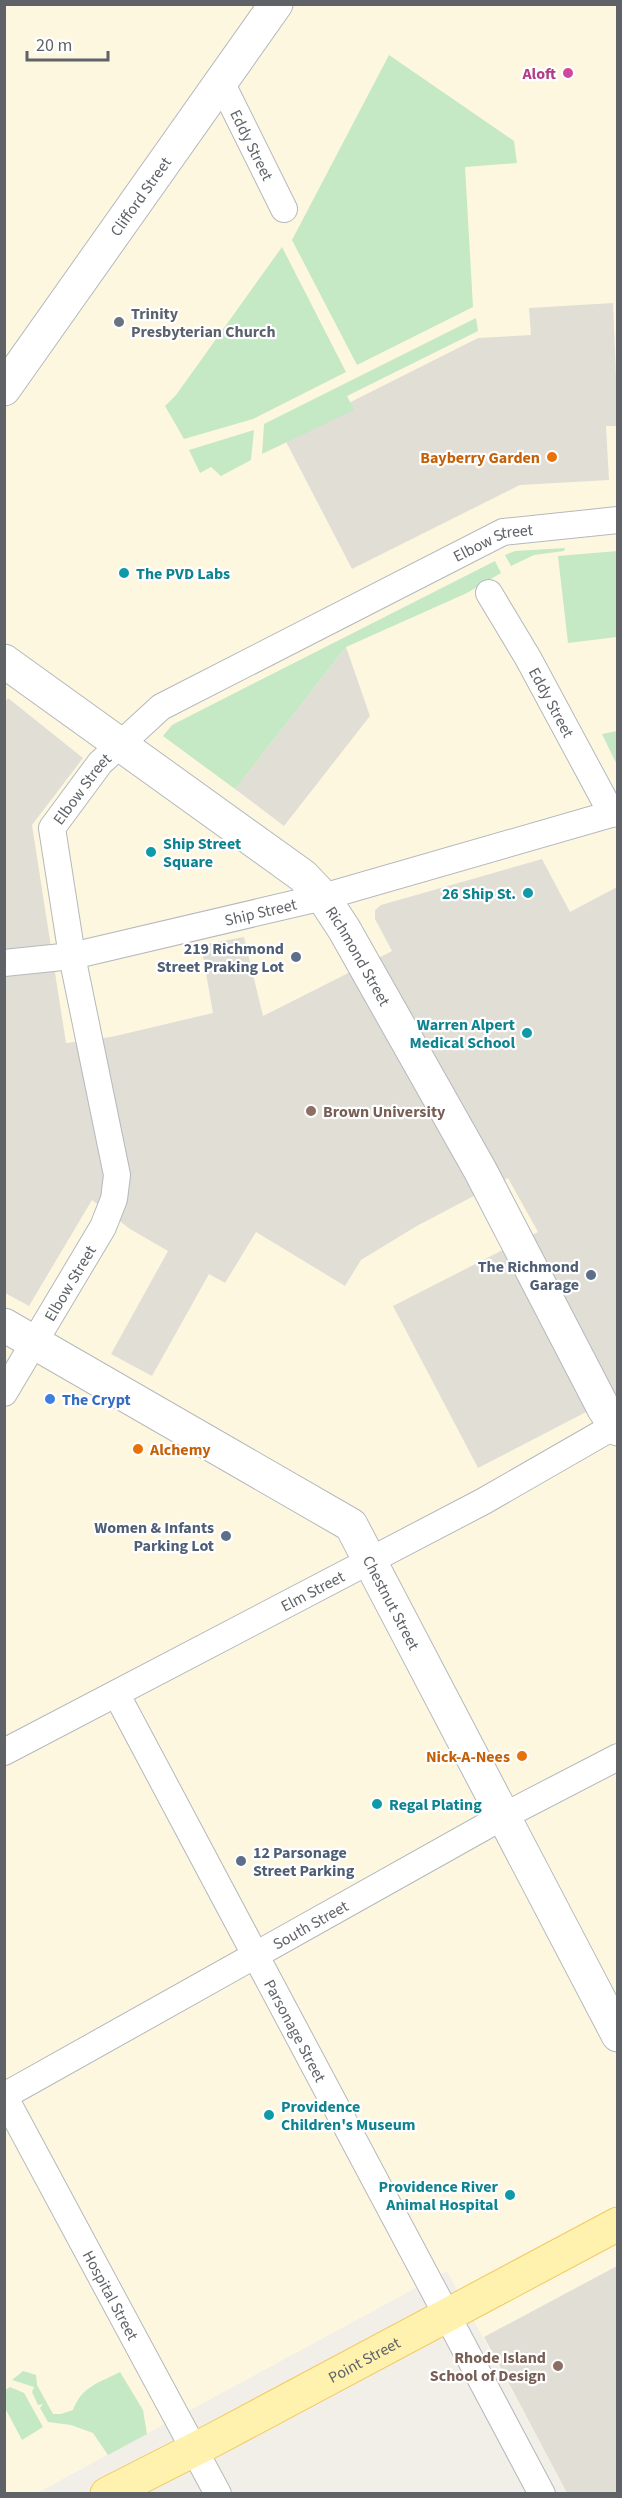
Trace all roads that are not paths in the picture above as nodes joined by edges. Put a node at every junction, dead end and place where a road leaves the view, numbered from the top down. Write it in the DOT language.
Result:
graph roads {
  1 [pos="276,4"];
  2 [pos="221,82"];
  3 [pos="285,209"];
  4 [pos="4,389"];
  5 [pos="618,520"];
  6 [pos="489,593"];
  7 [pos="4,662"];
  8 [pos="120,745"];
  9 [pos="615,813"];
  10 [pos="323,897"];
  11 [pos="72,956"];
  12 [pos="4,963"];
  13 [pos="4,1325"];
  14 [pos="34,1343"];
  15 [pos="4,1393"];
  16 [pos="617,1426"];
  17 [pos="370,1558"];
  18 [pos="117,1695"];
  19 [pos="4,1752"];
  20 [pos="618,1757"];
  21 [pos="502,1817"];
  22 [pos="256,1956"];
  23 [pos="618,2035"];
  24 [pos="5,2096"];
  25 [pos="618,2224"];
  26 [pos="446,2313"];
  27 [pos="195,2449"];
  28 [pos="107,2493"];
  29 [pos="218,2493"];
  30 [pos="542,2493"];
  1 -- 2 [label="street, Clifford Street"];
  2 -- 3 [label="street, Eddy Street"];
  2 -- 4 [label="street, Clifford Street"];
  5 -- 8 [label="street, Elbow Street"];
  6 -- 9 [label="street, Eddy Street"];
  7 -- 8 [label="street, Richmond Street"];
  8 -- 10 [label="street, Richmond Street"];
  8 -- 11 [label="street, Elbow Street"];
  9 -- 10 [label="street, Ship Street"];
  10 -- 11 [label="street, Ship Street"];
  10 -- 16 [label="street, Richmond Street"];
  11 -- 12 [label="street, Ship Street"];
  11 -- 14 [label="street, Elbow Street"];
  13 -- 14 [label="street, Chestnut Street"];
  14 -- 15 [label="street, Elbow Street"];
  14 -- 17 [label="street, Chestnut Street"];
  16 -- 17 [label="street, Elm Street"];
  17 -- 18 [label="street, Elm Street"];
  17 -- 21 [label="street, Chestnut Street"];
  18 -- 19 [label="street, Elm Street"];
  18 -- 22 [label="street, Parsonage Street"];
  20 -- 21 [label="street, South Street"];
  21 -- 22 [label="street, South Street"];
  21 -- 23 [label="street, Chestnut Street"];
  22 -- 24 [label="street, South Street"];
  22 -- 26 [label="street, Parsonage Street"];
  24 -- 27 [label="street, Hospital Street"];
  25 -- 26 [label="main road, Point Street"];
  26 -- 27 [label="main road, Point Street"];
  26 -- 30 [label="street, Parsonage Street"];
  27 -- 28 [label="main road, Point Street"];
  27 -- 29 [label="street, Hospital Street"];
}
